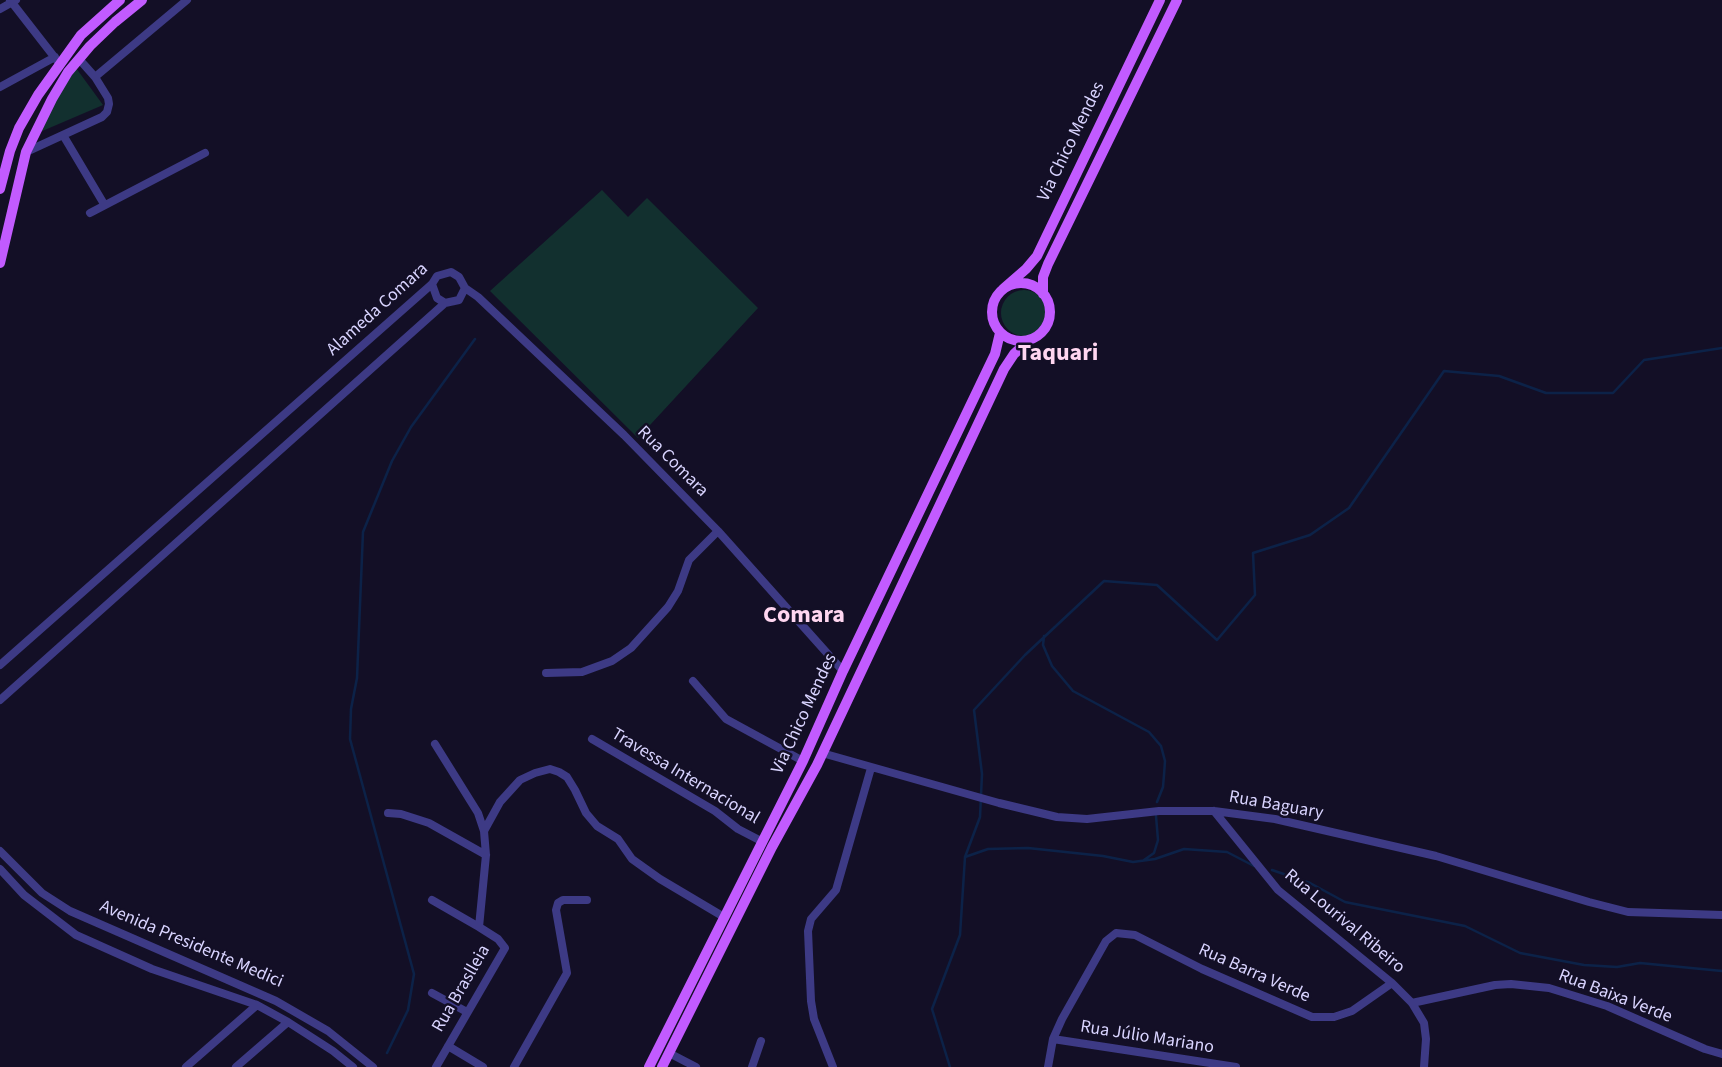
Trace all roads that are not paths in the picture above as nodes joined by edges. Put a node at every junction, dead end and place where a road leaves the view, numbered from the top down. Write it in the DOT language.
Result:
graph roads {
  1 [pos="120,0"];
  2 [pos="142,0"];
  3 [pos="187,0"];
  4 [pos="1160,0"];
  5 [pos="1177,0"];
  6 [pos="13,1"];
  7 [pos="0,9"];
  8 [pos="79,59"];
  9 [pos="57,60"];
  10 [pos="95,77"];
  11 [pos="0,87"];
  12 [pos="63,135"];
  13 [pos="26,152"];
  14 [pos="205,153"];
  15 [pos="3,164"];
  16 [pos="0,189"];
  17 [pos="104,204"];
  18 [pos="90,212"];
  19 [pos="0,263"];
  20 [pos="432,284"];
  21 [pos="465,288"];
  22 [pos="1003,289"];
  23 [pos="1043,294"];
  24 [pos="446,303"];
  25 [pos="1000,333"];
  26 [pos="1028,341"];
  27 [pos="718,531"];
  28 [pos="0,665"];
  29 [pos="843,671"];
  30 [pos="546,673"];
  31 [pos="693,681"];
  32 [pos="0,700"];
  33 [pos="592,739"];
  34 [pos="435,744"];
  35 [pos="822,753"];
  36 [pos="803,761"];
  37 [pos="871,768"];
  38 [pos="1214,811"];
  39 [pos="388,813"];
  40 [pos="484,831"];
  41 [pos="763,842"];
  42 [pos="0,851"];
  43 [pos="486,855"];
  44 [pos="0,869"];
  45 [pos="432,900"];
  46 [pos="587,900"];
  47 [pos="1722,915"];
  48 [pos="724,916"];
  49 [pos="479,927"];
  50 [pos="1392,983"];
  51 [pos="432,993"];
  52 [pos="1412,1003"];
  53 [pos="257,1005"];
  54 [pos="467,1012"];
  55 [pos="288,1021"];
  56 [pos="1053,1039"];
  57 [pos="761,1041"];
  58 [pos="447,1046"];
  59 [pos="669,1052"];
  60 [pos="1722,1054"];
  61 [pos="186,1067"];
  62 [pos="236,1067"];
  63 [pos="353,1067"];
  64 [pos="373,1067"];
  65 [pos="436,1067"];
  66 [pos="483,1067"];
  67 [pos="514,1067"];
  68 [pos="649,1067"];
  69 [pos="662,1067"];
  70 [pos="696,1067"];
  71 [pos="752,1067"];
  72 [pos="832,1067"];
  73 [pos="1048,1067"];
  74 [pos="1236,1067"];
  75 [pos="1424,1067"];
  1 -- 9 [label="main road"];
  2 -- 8 [label="main road"];
  3 -- 10 [label="street"];
  4 -- 22 [label="main road, Via Chico Mendes"];
  5 -- 23 [label="main road, Via Chico Mendes"];
  6 -- 7 [label="street"];
  6 -- 9 [label="street"];
  8 -- 10 [label="street"];
  8 -- 13 [label="main road"];
  9 -- 11 [label="street"];
  9 -- 15 [label="main road"];
  10 -- 12 [label="street"];
  12 -- 13 [label="street"];
  12 -- 17 [label="street"];
  13 -- 19 [label="main road"];
  14 -- 17 [label="street"];
  15 -- 16 [label="main road"];
  17 -- 18 [label="street"];
  20 -- 21 [label="street, Alameda Comara"];
  20 -- 24 [label="street"];
  20 -- 28 [label="street, Alameda Comara"];
  21 -- 24 [label="street"];
  21 -- 27 [label="street, Rua Comara"];
  22 -- 23 [label="main road"];
  22 -- 25 [label="main road"];
  23 -- 26 [label="main road"];
  24 -- 32 [label="street"];
  25 -- 26 [label="main road"];
  25 -- 29 [label="main road, Via Chico Mendes"];
  26 -- 35 [label="main road, Via Chico Mendes"];
  27 -- 29 [label="street, Rua Comara"];
  27 -- 30 [label="street"];
  29 -- 36 [label="main road, Via Chico Mendes"];
  31 -- 36 [label="street"];
  33 -- 41 [label="street, Travessa Internacional"];
  34 -- 40 [label="street"];
  35 -- 37 [label="street, Rua Baguary"];
  35 -- 59 [label="main road, Via Chico Mendes"];
  36 -- 41 [label="main road, Via Chico Mendes"];
  37 -- 38 [label="street, Rua Baguary"];
  37 -- 72 [label="street"];
  38 -- 47 [label="street, Rua Baguary"];
  38 -- 50 [label="street, Rua Lourival Ribeiro"];
  39 -- 43 [label="street"];
  40 -- 43 [label="street, Rua Braslleia"];
  40 -- 48 [label="street"];
  41 -- 48 [label="main road, Via Chico Mendes"];
  42 -- 64 [label="street, Avenida Presidente Medici"];
  43 -- 49 [label="street, Rua Braslleia"];
  44 -- 53 [label="street, Avenida Presidente Medici"];
  45 -- 49 [label="street"];
  46 -- 67 [label="street"];
  48 -- 68 [label="main road, Via Chico Mendes"];
  49 -- 54 [label="street, Rua Braslleia"];
  50 -- 52 [label="street, Rua Lourival Ribeiro"];
  50 -- 56 [label="street, Rua Barra Verde"];
  51 -- 54 [label="street"];
  52 -- 60 [label="street, Rua Baixa Verde"];
  52 -- 75 [label="street, Rua Lourival Ribeiro"];
  53 -- 55 [label="street, Avenida Presidente Medici"];
  53 -- 61 [label="street"];
  54 -- 58 [label="street, Rua Braslleia"];
  55 -- 62 [label="street"];
  55 -- 63 [label="street, Avenida Presidente Medici"];
  56 -- 73 [label="street"];
  56 -- 74 [label="street, Rua Júlio Mariano"];
  57 -- 71 [label="street"];
  58 -- 65 [label="street, Rua Braslleia"];
  58 -- 66 [label="street"];
  59 -- 69 [label="main road, Via Chico Mendes"];
  59 -- 70 [label="street"];
}
